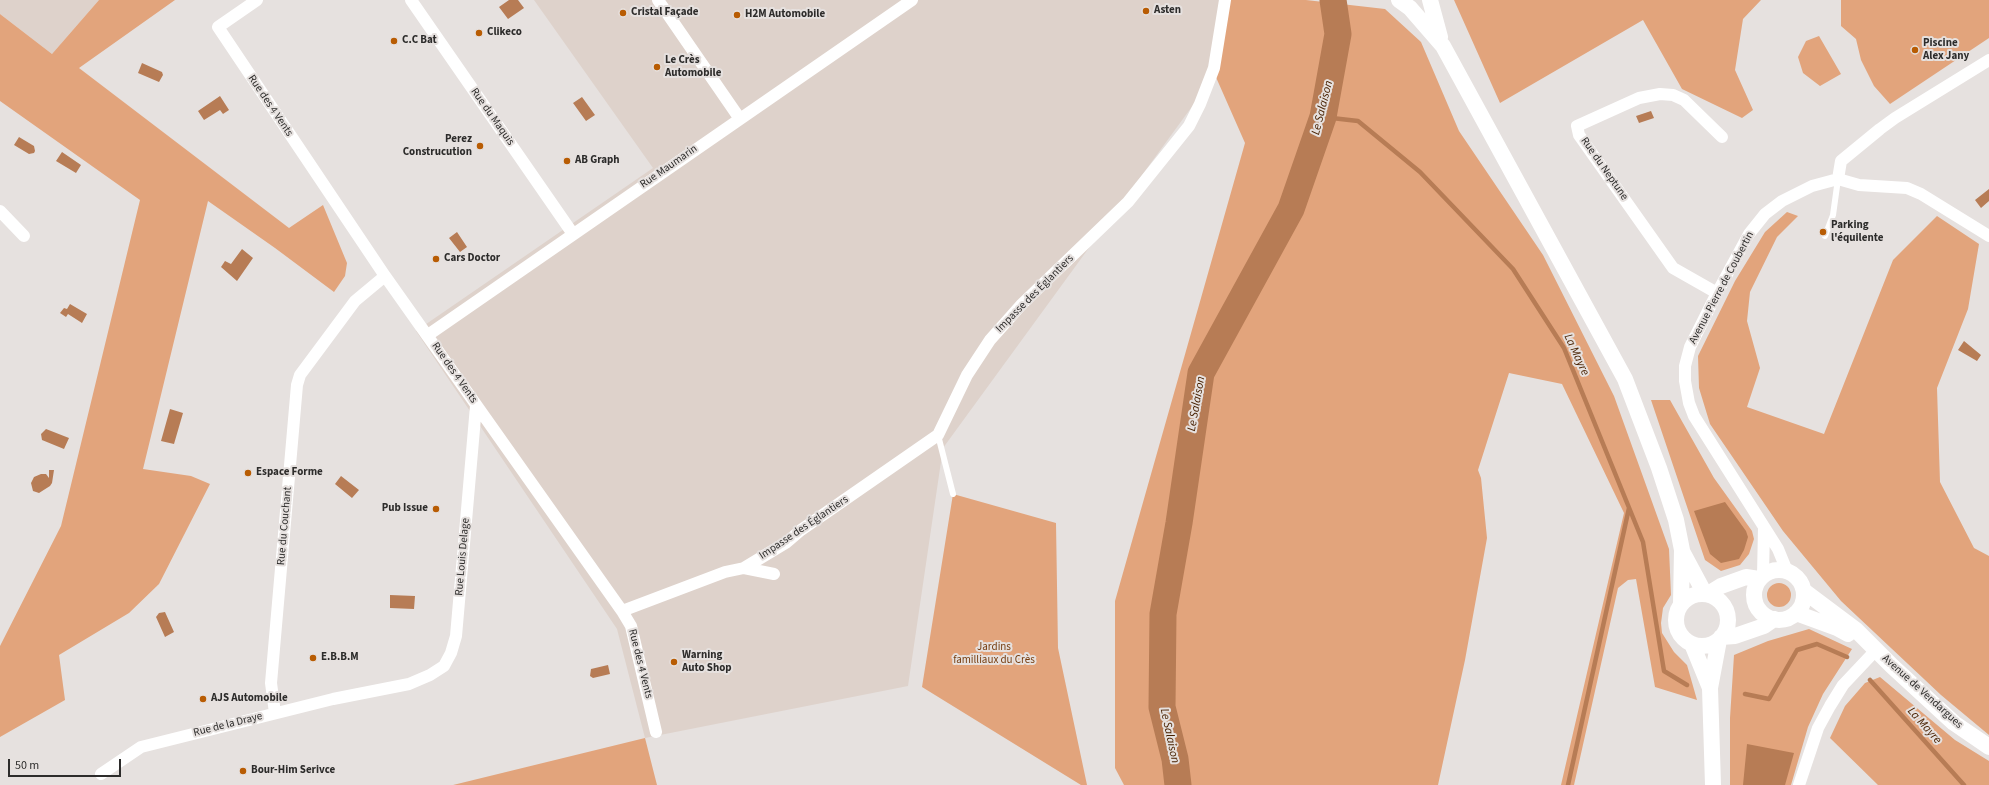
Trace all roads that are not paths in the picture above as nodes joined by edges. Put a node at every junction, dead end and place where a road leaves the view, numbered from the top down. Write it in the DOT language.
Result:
graph roads {
  1 [pos="257,0"];
  2 [pos="411,0"];
  3 [pos="658,0"];
  4 [pos="1225,0"];
  5 [pos="1398,0"];
  6 [pos="1430,0"];
  7 [pos="906,1"];
  8 [pos="1443,46"];
  9 [pos="1989,60"];
  10 [pos="740,119"];
  11 [pos="1722,137"];
  12 [pos="1838,180"];
  13 [pos="0,211"];
  14 [pos="573,234"];
  15 [pos="24,236"];
  16 [pos="1826,236"];
  17 [pos="1989,236"];
  18 [pos="385,276"];
  19 [pos="1717,293"];
  20 [pos="428,335"];
  21 [pos="476,406"];
  22 [pos="938,435"];
  23 [pos="953,494"];
  24 [pos="1764,528"];
  25 [pos="1682,550"];
  26 [pos="744,568"];
  27 [pos="1787,571"];
  28 [pos="774,574"];
  29 [pos="1761,577"];
  30 [pos="1804,591"];
  31 [pos="1707,594"];
  32 [pos="1681,604"];
  33 [pos="622,611"];
  34 [pos="1796,613"];
  35 [pos="1774,620"];
  36 [pos="1720,639"];
  37 [pos="1692,644"];
  38 [pos="1876,650"];
  39 [pos="409,684"];
  40 [pos="1710,688"];
  41 [pos="275,713"];
  42 [pos="656,732"];
  43 [pos="1989,747"];
  44 [pos="101,774"];
  45 [pos="1713,785"];
  46 [pos="1799,785"];
  1 -- 18 [label="street, Rue des 4 Vents"];
  2 -- 14 [label="street, Rue du Maquis"];
  3 -- 10 [label="street"];
  4 -- 22 [label="street, Impasse des Églantiers"];
  5 -- 8 [label="main road"];
  6 -- 8 [label="main road"];
  7 -- 10 [label="street, Rue Maumarin"];
  8 -- 25 [label="main road"];
  9 -- 12 [label="street"];
  10 -- 14 [label="street, Rue Maumarin"];
  11 -- 19 [label="street, Rue du Neptune"];
  12 -- 16 [label="lane"];
  12 -- 17 [label="street"];
  12 -- 19 [label="street, Avenue Pierre de Coubertin"];
  13 -- 15 [label="street"];
  14 -- 20 [label="street, Rue Maumarin"];
  18 -- 20 [label="street, Rue des 4 Vents"];
  18 -- 41 [label="street, Rue du Couchant"];
  19 -- 24 [label="street, Avenue Pierre de Coubertin"];
  20 -- 21 [label="street, Rue des 4 Vents"];
  21 -- 33 [label="street, Rue des 4 Vents"];
  21 -- 39 [label="street, Rue Louis Delage"];
  22 -- 23 [label="lane"];
  22 -- 26 [label="street, Impasse des Églantiers"];
  24 -- 27 [label="street, Avenue Pierre de Coubertin"];
  24 -- 29 [label="street"];
  25 -- 31 [label="main road"];
  25 -- 32 [label="main road"];
  26 -- 28 [label="street, Impasse des Églantiers"];
  26 -- 33 [label="street, Impasse des Églantiers"];
  27 -- 29 [label="main road"];
  27 -- 30 [label="main road"];
  29 -- 31 [label="main road"];
  29 -- 35 [label="main road"];
  30 -- 34 [label="main road"];
  30 -- 38 [label="main road, Avenue de Vendargues"];
  31 -- 32 [label="main road"];
  31 -- 36 [label="main road"];
  32 -- 37 [label="main road"];
  33 -- 42 [label="street, Rue des 4 Vents"];
  34 -- 35 [label="main road"];
  34 -- 38 [label="main road, Avenue de Vendargues"];
  35 -- 36 [label="main road"];
  36 -- 37 [label="main road"];
  36 -- 40 [label="main road"];
  37 -- 40 [label="main road"];
  38 -- 43 [label="main road, Avenue de Vendargues"];
  38 -- 46 [label="street"];
  39 -- 41 [label="street, Rue de la Draye"];
  40 -- 45 [label="main road"];
  41 -- 44 [label="street, Rue de la Draye"];
}
